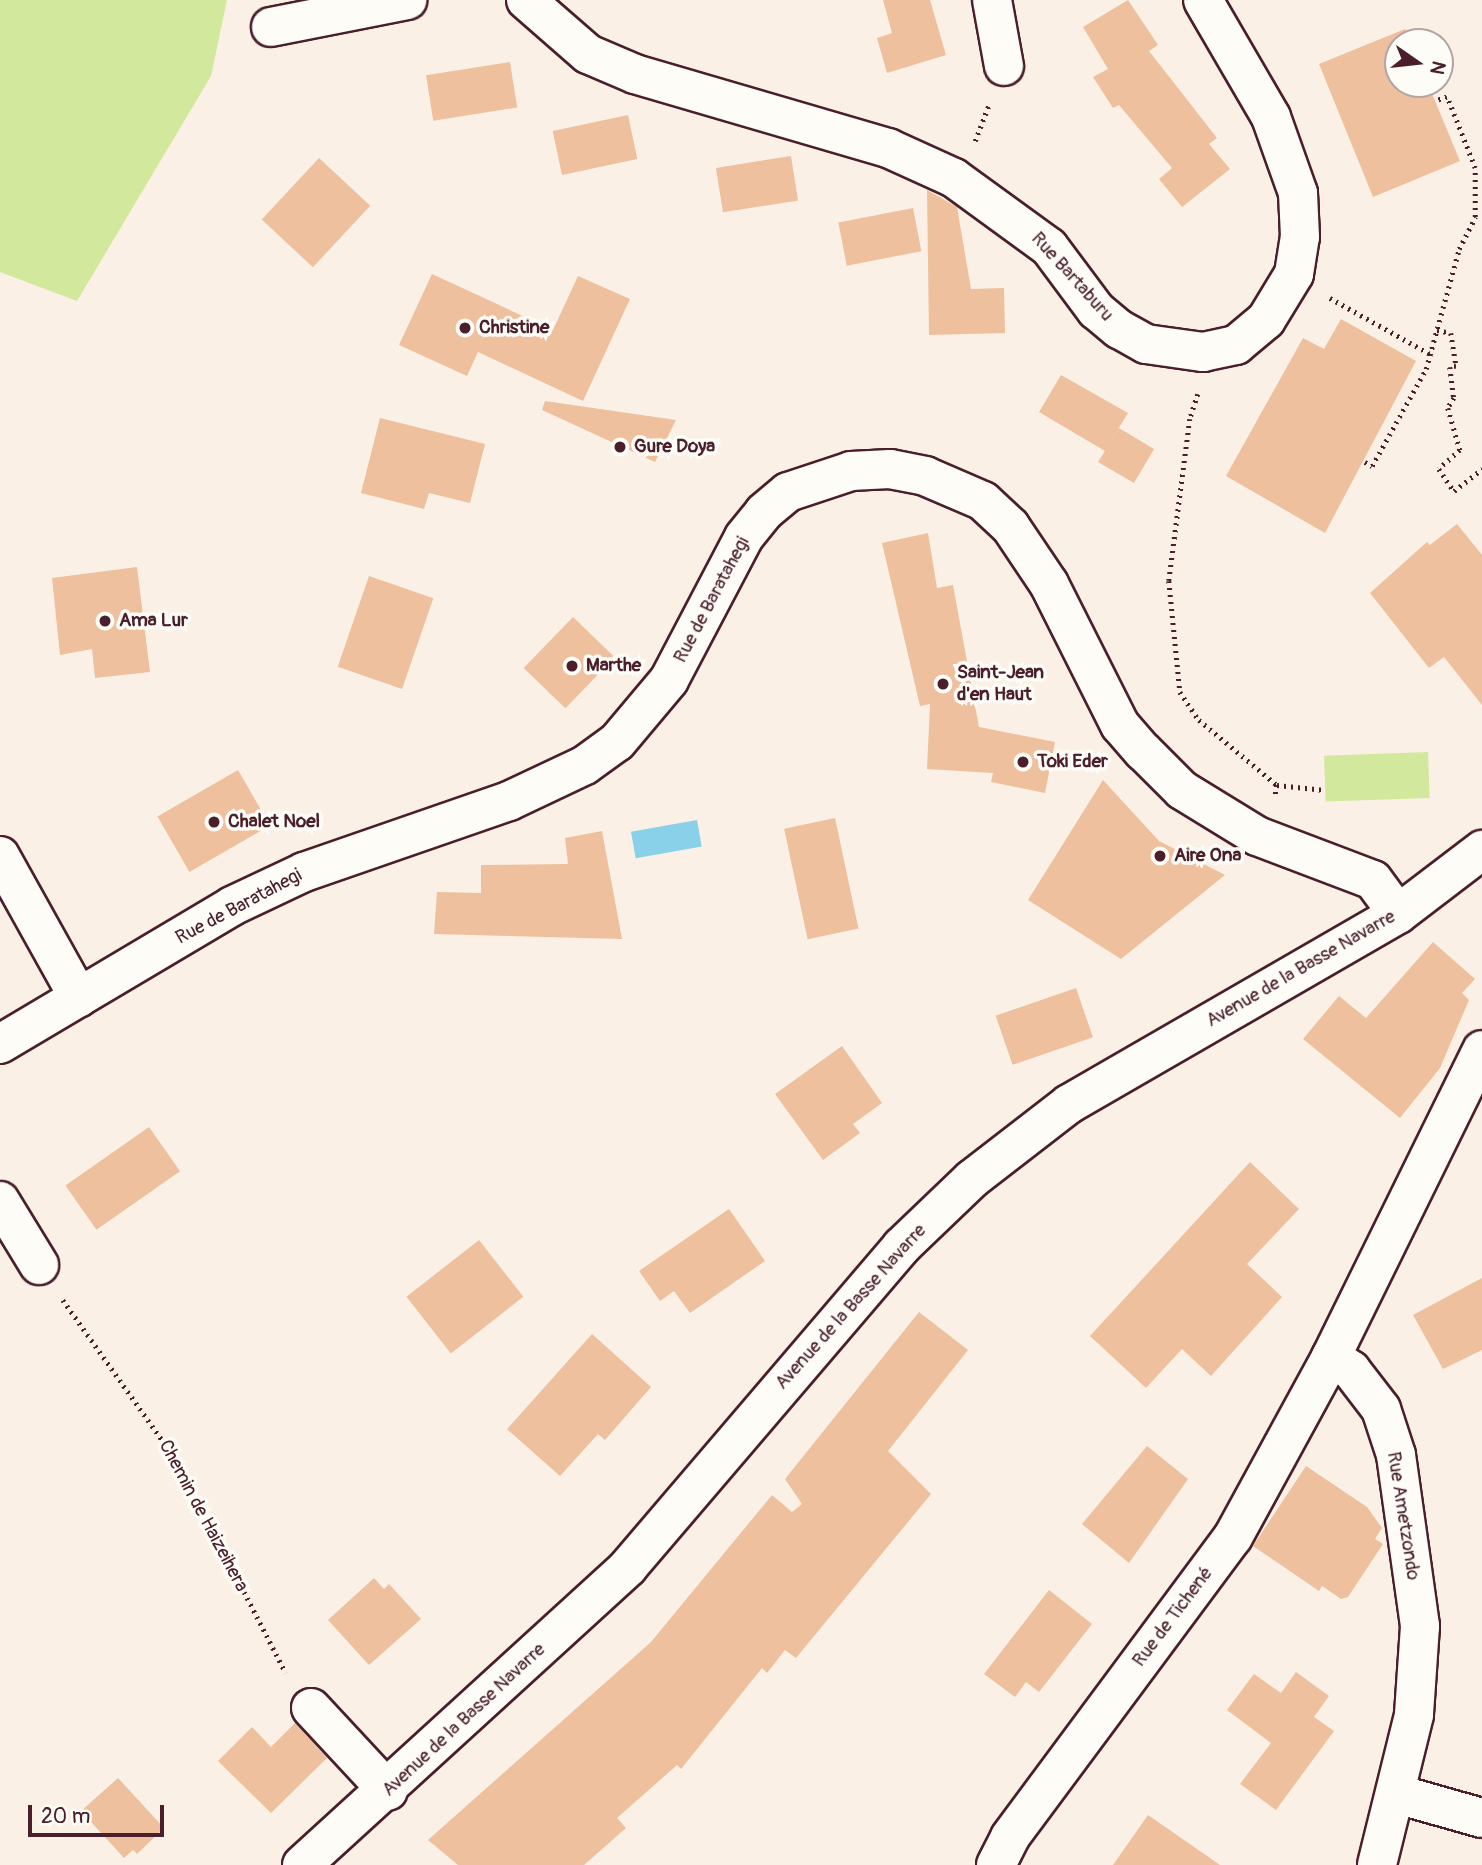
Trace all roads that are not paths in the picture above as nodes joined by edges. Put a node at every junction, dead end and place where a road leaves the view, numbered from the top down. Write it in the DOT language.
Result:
graph roads {
  1 [pos="407,0"];
  2 [pos="526,0"];
  3 [pos="992,0"];
  4 [pos="1203,0"];
  5 [pos="271,27"];
  6 [pos="1004,66"];
  7 [pos="1482,850"];
  8 [pos="0,856"];
  9 [pos="1398,914"];
  10 [pos="79,998"];
  11 [pos="0,1044"];
  12 [pos="1482,1050"];
  13 [pos="0,1201"];
  14 [pos="38,1265"];
  15 [pos="1331,1357"];
  16 [pos="311,1708"];
  17 [pos="388,1791"];
  18 [pos="1397,1794"];
  19 [pos="1482,1818"];
  20 [pos="302,1865"];
  21 [pos="996,1865"];
  22 [pos="1377,1865"];
  1 -- 5 [label="street"];
  2 -- 4 [label="street, Rue Bartaburu"];
  3 -- 6 [label="street"];
  7 -- 9 [label="street, Avenue de la Basse Navarre"];
  8 -- 10 [label="street"];
  9 -- 10 [label="street, Rue de Baratahegi"];
  9 -- 17 [label="street, Avenue de la Basse Navarre"];
  10 -- 11 [label="street, Rue de Baratahegi"];
  12 -- 15 [label="street"];
  13 -- 14 [label="street"];
  15 -- 18 [label="street, Rue Ametzondo"];
  15 -- 21 [label="street, Rue de Tichené"];
  16 -- 17 [label="street"];
  17 -- 20 [label="street, Avenue de la Basse Navarre"];
  18 -- 19 [label="street"];
  18 -- 22 [label="street, Rue Ametzondo"];
}
